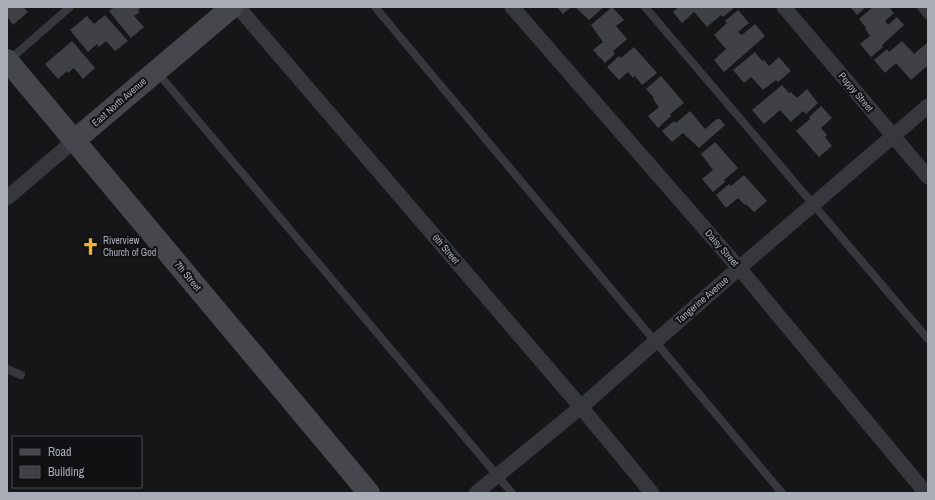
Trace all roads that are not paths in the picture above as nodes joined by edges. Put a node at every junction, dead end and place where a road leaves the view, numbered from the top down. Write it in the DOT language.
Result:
graph roads {
  1 [pos="70,7"];
  2 [pos="232,7"];
  3 [pos="238,7"];
  4 [pos="375,7"];
  5 [pos="512,7"];
  6 [pos="645,7"];
  7 [pos="784,7"];
  8 [pos="921,7"];
  9 [pos="928,16"];
  10 [pos="7,61"];
  11 [pos="156,70"];
  12 [pos="928,106"];
  13 [pos="893,136"];
  14 [pos="75,140"];
  15 [pos="928,177"];
  16 [pos="7,198"];
  17 [pos="813,204"];
  18 [pos="739,268"];
  19 [pos="928,339"];
  20 [pos="655,342"];
  21 [pos="7,369"];
  22 [pos="21,375"];
  23 [pos="581,407"];
  24 [pos="498,475"];
  25 [pos="369,493"];
  26 [pos="476,493"];
  27 [pos="512,493"];
  28 [pos="652,493"];
  29 [pos="782,493"];
  30 [pos="926,493"];
  1 -- 10 [label="lane"];
  2 -- 11 [label="street, East North Avenue"];
  3 -- 23 [label="street, 6th Street"];
  4 -- 20 [label="lane"];
  5 -- 18 [label="street, Daisy Street"];
  6 -- 17 [label="lane"];
  7 -- 13 [label="street, Poppy Street"];
  8 -- 9 [label="lane"];
  10 -- 14 [label="street, 7th Street"];
  11 -- 14 [label="street, East North Avenue"];
  11 -- 24 [label="lane"];
  12 -- 13 [label="street, Tangerine Avenue"];
  13 -- 15 [label="street, Poppy Street"];
  13 -- 17 [label="street, Tangerine Avenue"];
  14 -- 16 [label="street, East North Avenue"];
  14 -- 25 [label="street, 7th Street"];
  17 -- 18 [label="street, Tangerine Avenue"];
  17 -- 19 [label="lane"];
  18 -- 20 [label="street, Tangerine Avenue"];
  18 -- 30 [label="street, Daisy Street"];
  20 -- 23 [label="street, Tangerine Avenue"];
  20 -- 29 [label="lane"];
  21 -- 22 [label="lane"];
  23 -- 24 [label="street, Tangerine Avenue"];
  23 -- 28 [label="street, 6th Street"];
  24 -- 26 [label="street, Tangerine Avenue"];
  24 -- 27 [label="lane"];
}
